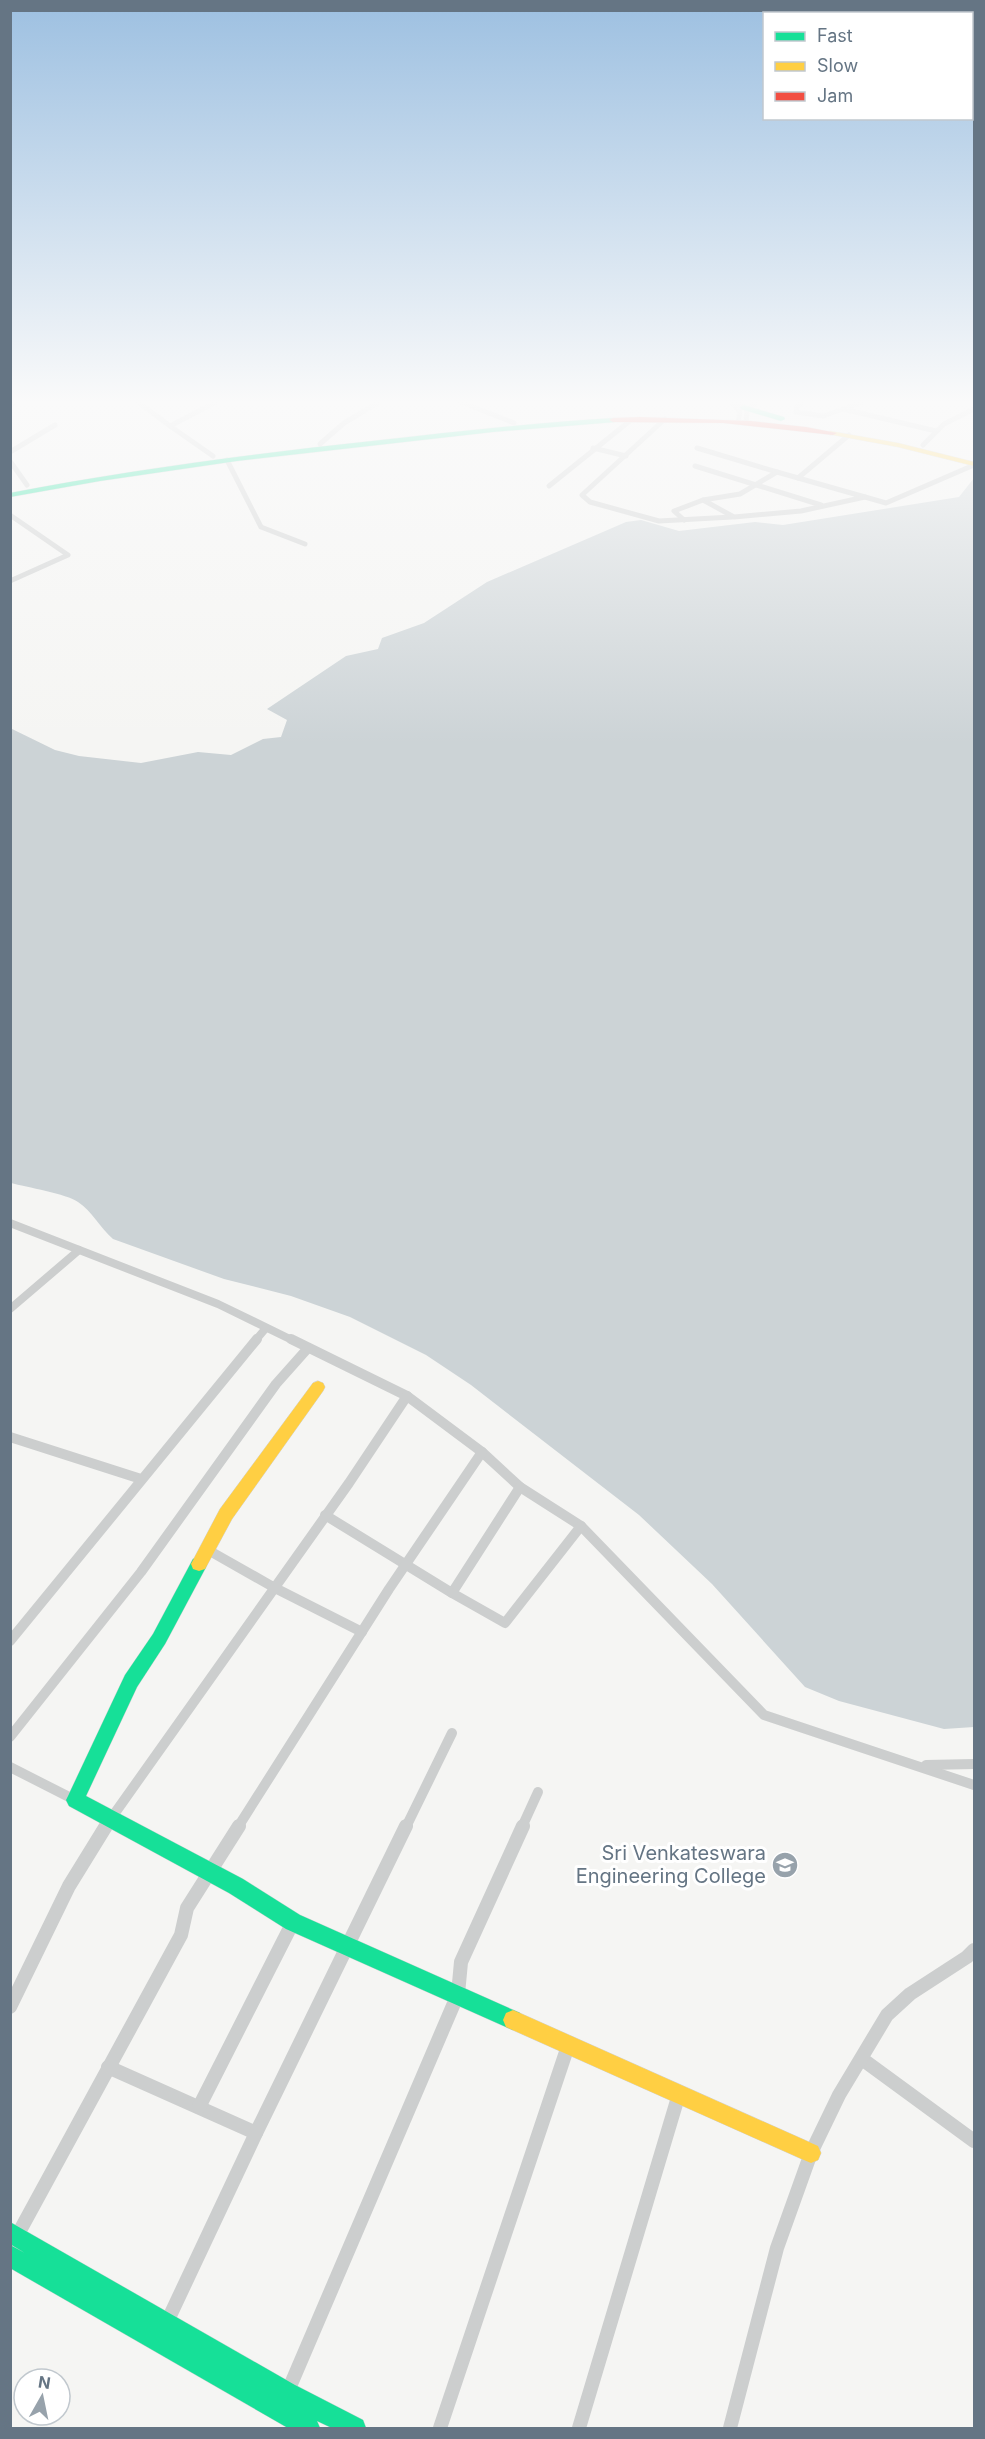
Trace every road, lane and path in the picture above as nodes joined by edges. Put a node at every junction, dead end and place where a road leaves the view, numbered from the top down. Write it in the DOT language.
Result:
graph roads {
  1 [pos="10,516"];
  2 [pos="255,516"];
  3 [pos="640,516"];
  4 [pos="679,516"];
  5 [pos="753,516"];
  6 [pos="734,517"];
  7 [pos="684,520"];
  8 [pos="305,543"];
  9 [pos="10,581"];
  10 [pos="10,1223"];
  11 [pos="79,1250"];
  12 [pos="10,1309"];
  13 [pos="266,1328"];
  14 [pos="308,1348"];
  15 [pos="318,1387"];
  16 [pos="406,1396"];
  17 [pos="10,1437"];
  18 [pos="482,1452"];
  19 [pos="141,1479"];
  20 [pos="520,1487"];
  21 [pos="325,1515"];
  22 [pos="580,1526"];
  23 [pos="208,1550"];
  24 [pos="405,1565"];
  25 [pos="275,1588"];
  26 [pos="452,1593"];
  27 [pos="362,1632"];
  28 [pos="10,1641"];
  29 [pos="452,1732"];
  30 [pos="10,1737"];
  31 [pos="975,1764"];
  32 [pos="918,1765"];
  33 [pos="10,1767"];
  34 [pos="975,1785"];
  35 [pos="538,1792"];
  36 [pos="75,1800"];
  37 [pos="111,1817"];
  38 [pos="210,1873"];
  39 [pos="293,1922"];
  40 [pos="347,1947"];
  41 [pos="975,1950"];
  42 [pos="458,1994"];
  43 [pos="10,2007"];
  44 [pos="569,2043"];
  45 [pos="862,2059"];
  46 [pos="108,2067"];
  47 [pos="679,2094"];
  48 [pos="199,2107"];
  49 [pos="256,2133"];
  50 [pos="975,2141"];
  51 [pos="811,2153"];
  52 [pos="14,2234"];
  53 [pos="10,2256"];
  54 [pos="166,2322"];
  55 [pos="287,2393"];
  56 [pos="309,2428"];
  57 [pos="355,2428"];
  58 [pos="440,2428"];
  59 [pos="579,2428"];
  60 [pos="729,2428"];
  1 -- 9 [label="street"];
  2 -- 8 [label="street"];
  3 -- 7 [label="street"];
  4 -- 7 [label="street"];
  5 -- 6 [label="street"];
  6 -- 7 [label="street"];
  10 -- 11 [label="street"];
  11 -- 12 [label="street"];
  11 -- 13 [label="street"];
  13 -- 14 [label="street"];
  13 -- 19 [label="street"];
  14 -- 16 [label="street"];
  14 -- 30 [label="street"];
  15 -- 23 [label="main road"];
  16 -- 18 [label="street"];
  16 -- 21 [label="street"];
  17 -- 19 [label="street"];
  18 -- 20 [label="street"];
  18 -- 24 [label="street"];
  19 -- 28 [label="street"];
  20 -- 22 [label="street"];
  20 -- 26 [label="street"];
  21 -- 24 [label="street"];
  21 -- 25 [label="street"];
  22 -- 26 [label="street"];
  22 -- 32 [label="street"];
  23 -- 25 [label="street"];
  23 -- 36 [label="main road"];
  24 -- 26 [label="street"];
  24 -- 27 [label="street"];
  25 -- 27 [label="street"];
  25 -- 37 [label="street"];
  27 -- 38 [label="street"];
  29 -- 40 [label="street"];
  31 -- 32 [label="street"];
  32 -- 34 [label="street"];
  33 -- 36 [label="street"];
  35 -- 42 [label="street"];
  36 -- 37 [label="main road"];
  37 -- 38 [label="main road"];
  37 -- 43 [label="street"];
  38 -- 39 [label="main road"];
  38 -- 46 [label="street"];
  39 -- 40 [label="main road"];
  39 -- 48 [label="street"];
  40 -- 42 [label="main road"];
  40 -- 49 [label="street"];
  41 -- 45 [label="street"];
  42 -- 44 [label="main road"];
  42 -- 55 [label="street"];
  44 -- 47 [label="main road"];
  44 -- 58 [label="street"];
  45 -- 50 [label="street"];
  45 -- 51 [label="street"];
  46 -- 48 [label="street"];
  46 -- 52 [label="street"];
  47 -- 51 [label="main road"];
  47 -- 59 [label="street"];
  48 -- 49 [label="street"];
  49 -- 54 [label="street"];
  51 -- 60 [label="street"];
  52 -- 54 [label="main road"];
  53 -- 56 [label="main road"];
  54 -- 55 [label="main road"];
  55 -- 57 [label="main road"];
}
